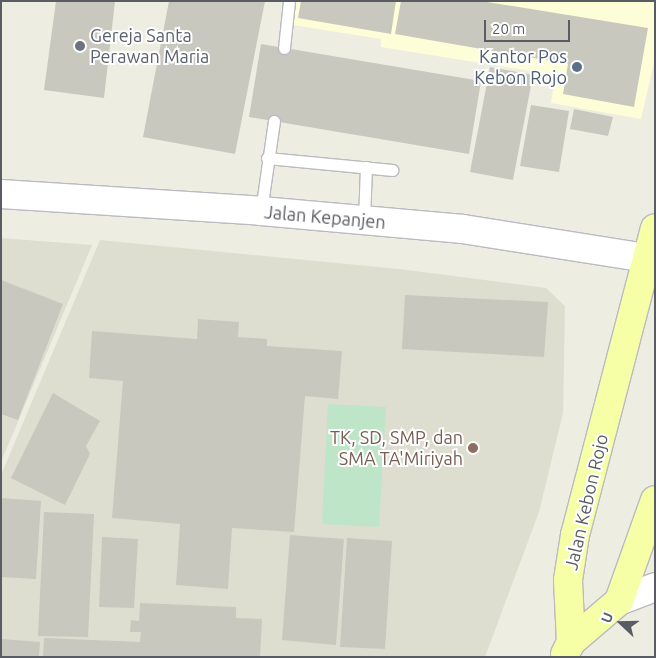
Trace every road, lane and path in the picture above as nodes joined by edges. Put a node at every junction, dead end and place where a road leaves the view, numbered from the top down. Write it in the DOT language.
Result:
graph roads {
  1 [pos="289,1"];
  2 [pos="284,48"];
  3 [pos="274,121"];
  4 [pos="267,158"];
  5 [pos="366,167"];
  6 [pos="392,170"];
  7 [pos="1,194"];
  8 [pos="261,211"];
  9 [pos="364,221"];
  10 [pos="655,228"];
  11 [pos="647,258"];
  12 [pos="655,500"];
  13 [pos="655,587"];
  14 [pos="619,601"];
  15 [pos="568,649"];
  1 -- 2 [label="lane"];
  3 -- 4 [label="lane"];
  4 -- 5 [label="lane"];
  4 -- 8 [label="lane"];
  5 -- 6 [label="lane"];
  5 -- 9 [label="lane"];
  7 -- 8 [label="street, Jalan Kepanjen"];
  8 -- 9 [label="street, Jalan Kepanjen"];
  9 -- 11 [label="street, Jalan Kepanjen"];
  10 -- 11 [label="main road, Jalan Kebon Rojo"];
  11 -- 15 [label="main road, Jalan Kebon Rojo"];
  12 -- 14 [label="main road, Jalan Kebon Rojo"];
  13 -- 14 [label="street"];
  14 -- 15 [label="main road, Jalan Kebon Rojo"];
}
